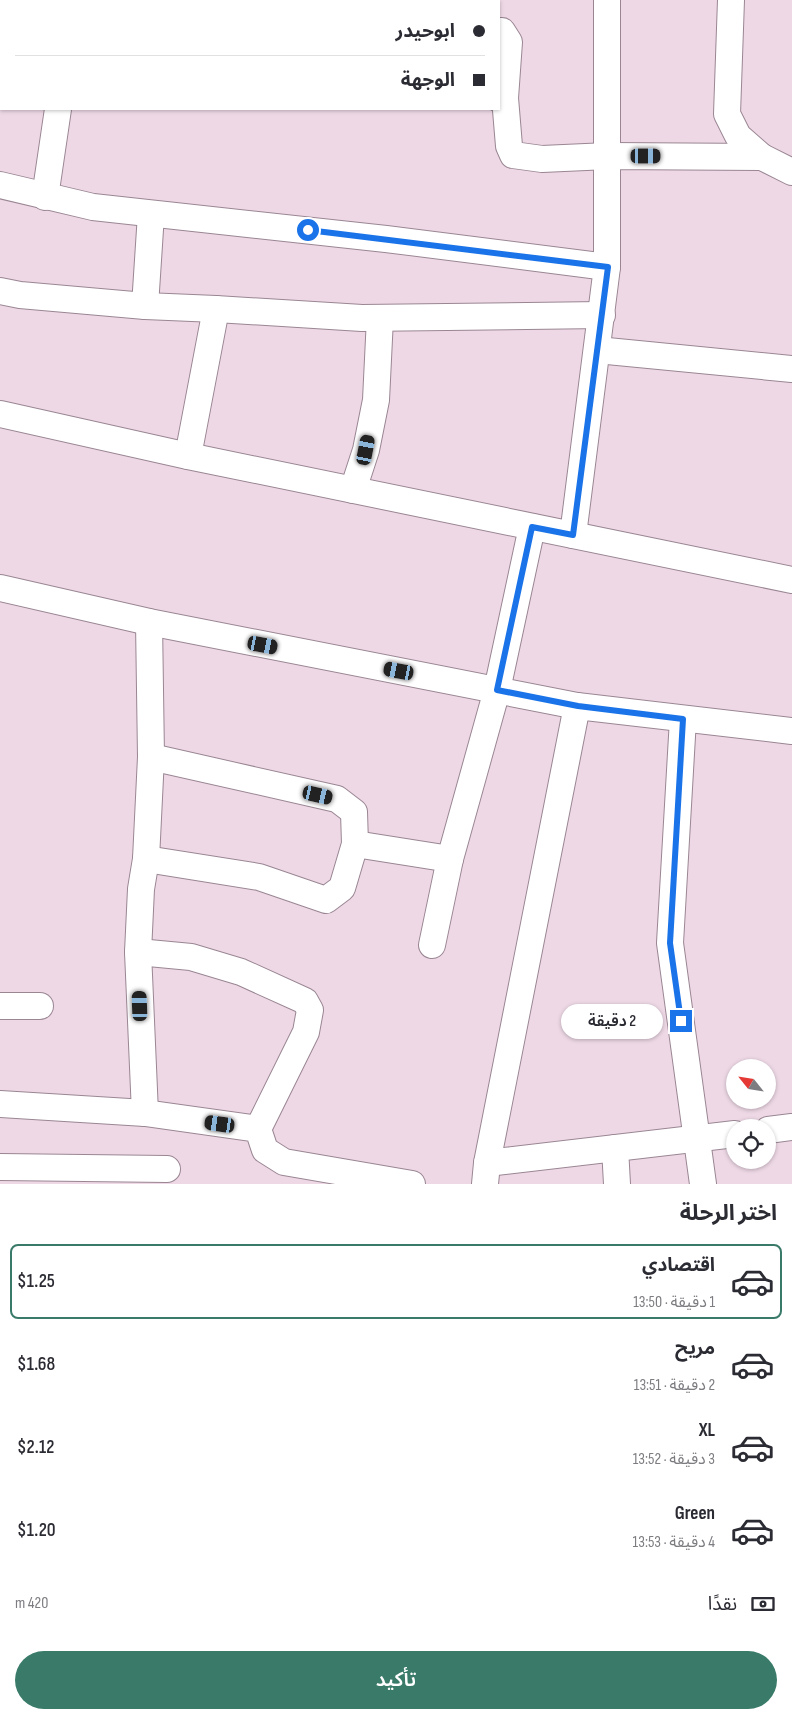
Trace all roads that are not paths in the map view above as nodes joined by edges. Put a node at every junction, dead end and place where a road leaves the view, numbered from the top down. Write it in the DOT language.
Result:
graph roads {
  1 [pos="607,0"];
  2 [pos="731,0"];
  3 [pos="500,31"];
  4 [pos="502,98"];
  5 [pos="58,110"];
  6 [pos="608,156"];
  7 [pos="762,157"];
  8 [pos="792,172"];
  9 [pos="0,185"];
  10 [pos="45,196"];
  11 [pos="151,214"];
  12 [pos="608,267"];
  13 [pos="0,291"];
  14 [pos="145,306"];
  15 [pos="216,308"];
  16 [pos="602,315"];
  17 [pos="380,318"];
  18 [pos="597,350"];
  19 [pos="792,369"];
  20 [pos="0,414"];
  21 [pos="188,456"];
  22 [pos="353,490"];
  23 [pos="532,527"];
  24 [pos="573,535"];
  25 [pos="792,580"];
  26 [pos="0,588"];
  27 [pos="149,622"];
  28 [pos="497,690"];
  29 [pos="578,706"];
  30 [pos="683,719"];
  31 [pos="792,731"];
  32 [pos="151,757"];
  33 [pos="356,844"];
  34 [pos="146,859"];
  35 [pos="450,859"];
  36 [pos="432,945"];
  37 [pos="138,952"];
  38 [pos="0,1006"];
  39 [pos="40,1006"];
  40 [pos="0,1104"];
  41 [pos="145,1113"];
  42 [pos="792,1127"];
  43 [pos="258,1129"];
  44 [pos="776,1129"];
  45 [pos="726,1135"];
  46 [pos="697,1139"];
  47 [pos="615,1148"];
  48 [pos="0,1167"];
  49 [pos="167,1169"];
  50 [pos="486,1174"];
  51 [pos="398,1183"];
  52 [pos="617,1184"];
  53 [pos="703,1184"];
  1 -- 6 [label="street"];
  2 -- 7 [label="street"];
  3 -- 4 [label="street"];
  4 -- 6 [label="street"];
  5 -- 10 [label="street"];
  6 -- 7 [label="street"];
  6 -- 12 [label="street"];
  7 -- 8 [label="street"];
  9 -- 10 [label="street"];
  10 -- 11 [label="street"];
  11 -- 12 [label="street"];
  11 -- 14 [label="street"];
  12 -- 16 [label="street"];
  13 -- 14 [label="street"];
  14 -- 15 [label="street"];
  15 -- 17 [label="street"];
  15 -- 21 [label="street"];
  16 -- 17 [label="street"];
  16 -- 18 [label="street"];
  17 -- 22 [label="street"];
  18 -- 19 [label="street"];
  18 -- 24 [label="street"];
  20 -- 21 [label="street"];
  21 -- 22 [label="street"];
  22 -- 23 [label="street"];
  23 -- 24 [label="street"];
  23 -- 28 [label="street"];
  24 -- 25 [label="street"];
  26 -- 27 [label="street"];
  27 -- 28 [label="street"];
  27 -- 32 [label="street"];
  28 -- 29 [label="street"];
  28 -- 35 [label="street"];
  29 -- 30 [label="street"];
  29 -- 50 [label="street"];
  30 -- 31 [label="street"];
  30 -- 46 [label="street"];
  32 -- 33 [label="street"];
  32 -- 34 [label="street"];
  33 -- 34 [label="street"];
  33 -- 35 [label="street"];
  34 -- 37 [label="street"];
  35 -- 36 [label="street"];
  37 -- 41 [label="street"];
  37 -- 43 [label="street"];
  38 -- 39 [label="street"];
  40 -- 41 [label="street"];
  41 -- 43 [label="street"];
  42 -- 44 [label="street"];
  43 -- 51 [label="street"];
  45 -- 46 [label="street"];
  46 -- 47 [label="street"];
  46 -- 53 [label="street"];
  47 -- 50 [label="street"];
  47 -- 52 [label="street"];
  48 -- 49 [label="street"];
}
